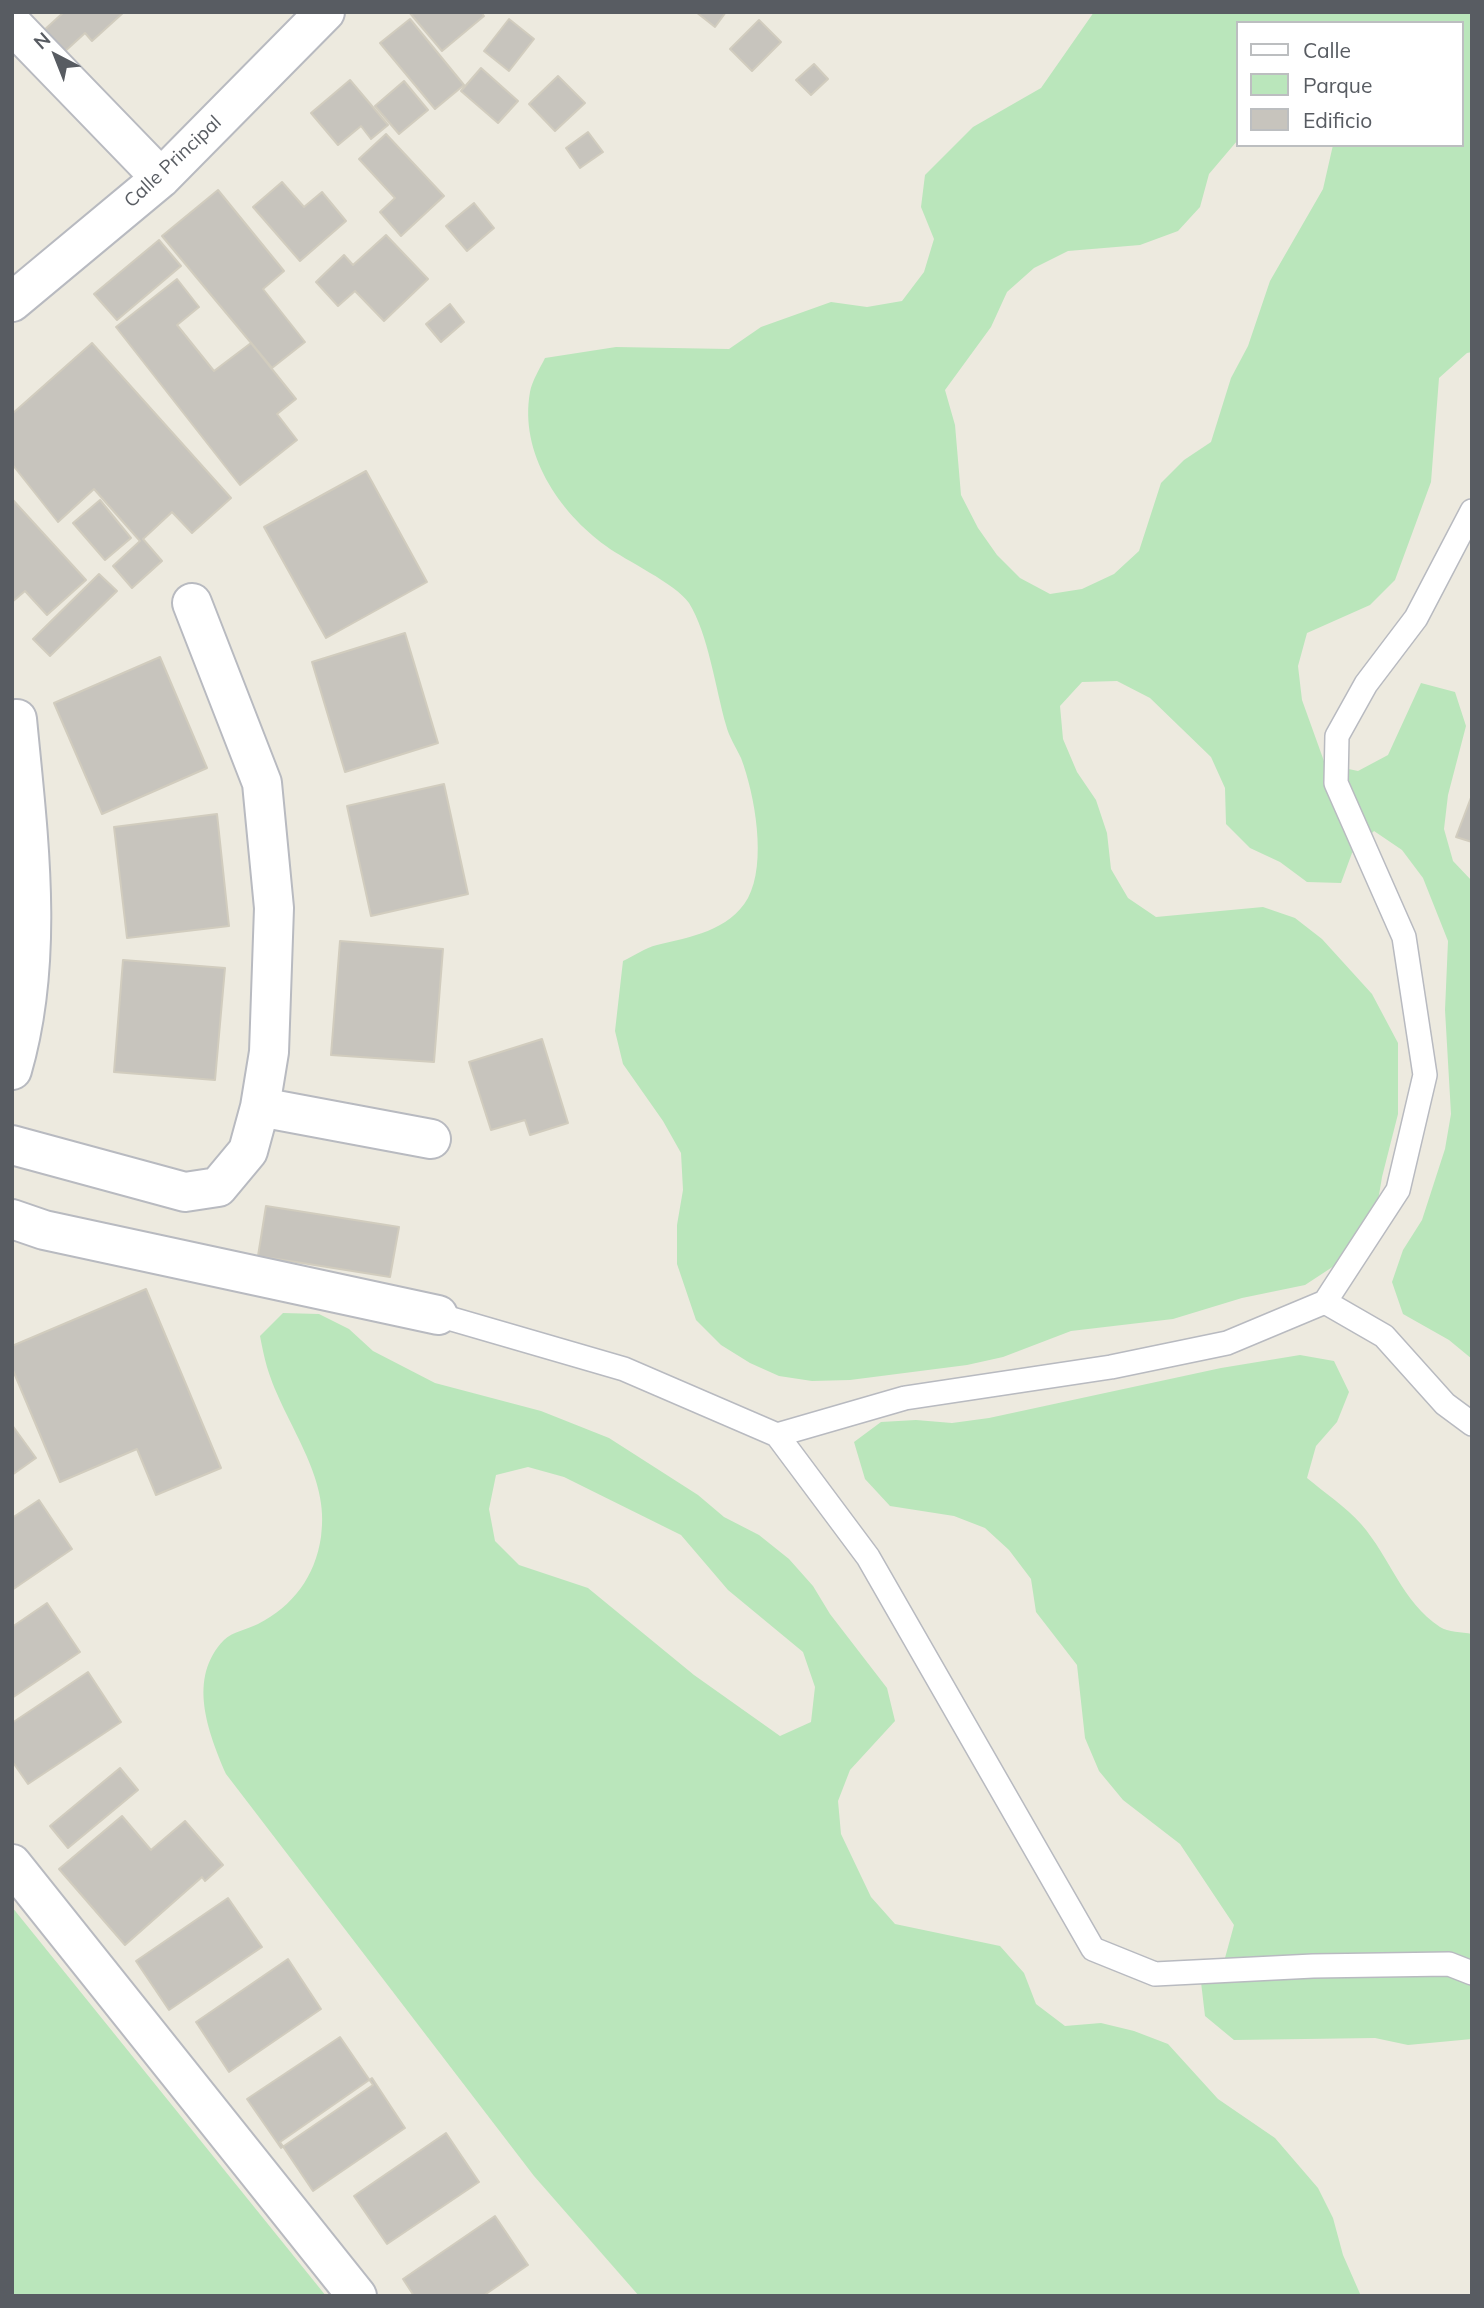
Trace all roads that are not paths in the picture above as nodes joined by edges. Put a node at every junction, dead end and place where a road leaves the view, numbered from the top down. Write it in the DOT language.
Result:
graph roads {
  1 [pos="325,12"];
  2 [pos="12,24"];
  3 [pos="161,178"];
  4 [pos="12,302"];
  5 [pos="1472,511"];
  6 [pos="192,603"];
  7 [pos="17,719"];
  8 [pos="12,1070"];
  9 [pos="260,1107"];
  10 [pos="431,1139"];
  11 [pos="12,1145"];
  12 [pos="12,1219"];
  13 [pos="1325,1302"];
  14 [pos="438,1315"];
  15 [pos="1472,1424"];
  16 [pos="777,1435"];
  17 [pos="12,1864"];
  18 [pos="1472,1973"];
  19 [pos="357,2296"];
  1 -- 3 [label="street, Calle Principal"];
  2 -- 3 [label="street"];
  3 -- 4 [label="street, Calle Principal"];
  5 -- 13 [label="lane"];
  6 -- 9 [label="street"];
  7 -- 8 [label="street"];
  9 -- 10 [label="street"];
  9 -- 11 [label="street"];
  12 -- 14 [label="street"];
  13 -- 15 [label="lane"];
  13 -- 16 [label="lane"];
  14 -- 16 [label="lane"];
  16 -- 18 [label="lane"];
  17 -- 19 [label="street"];
}
